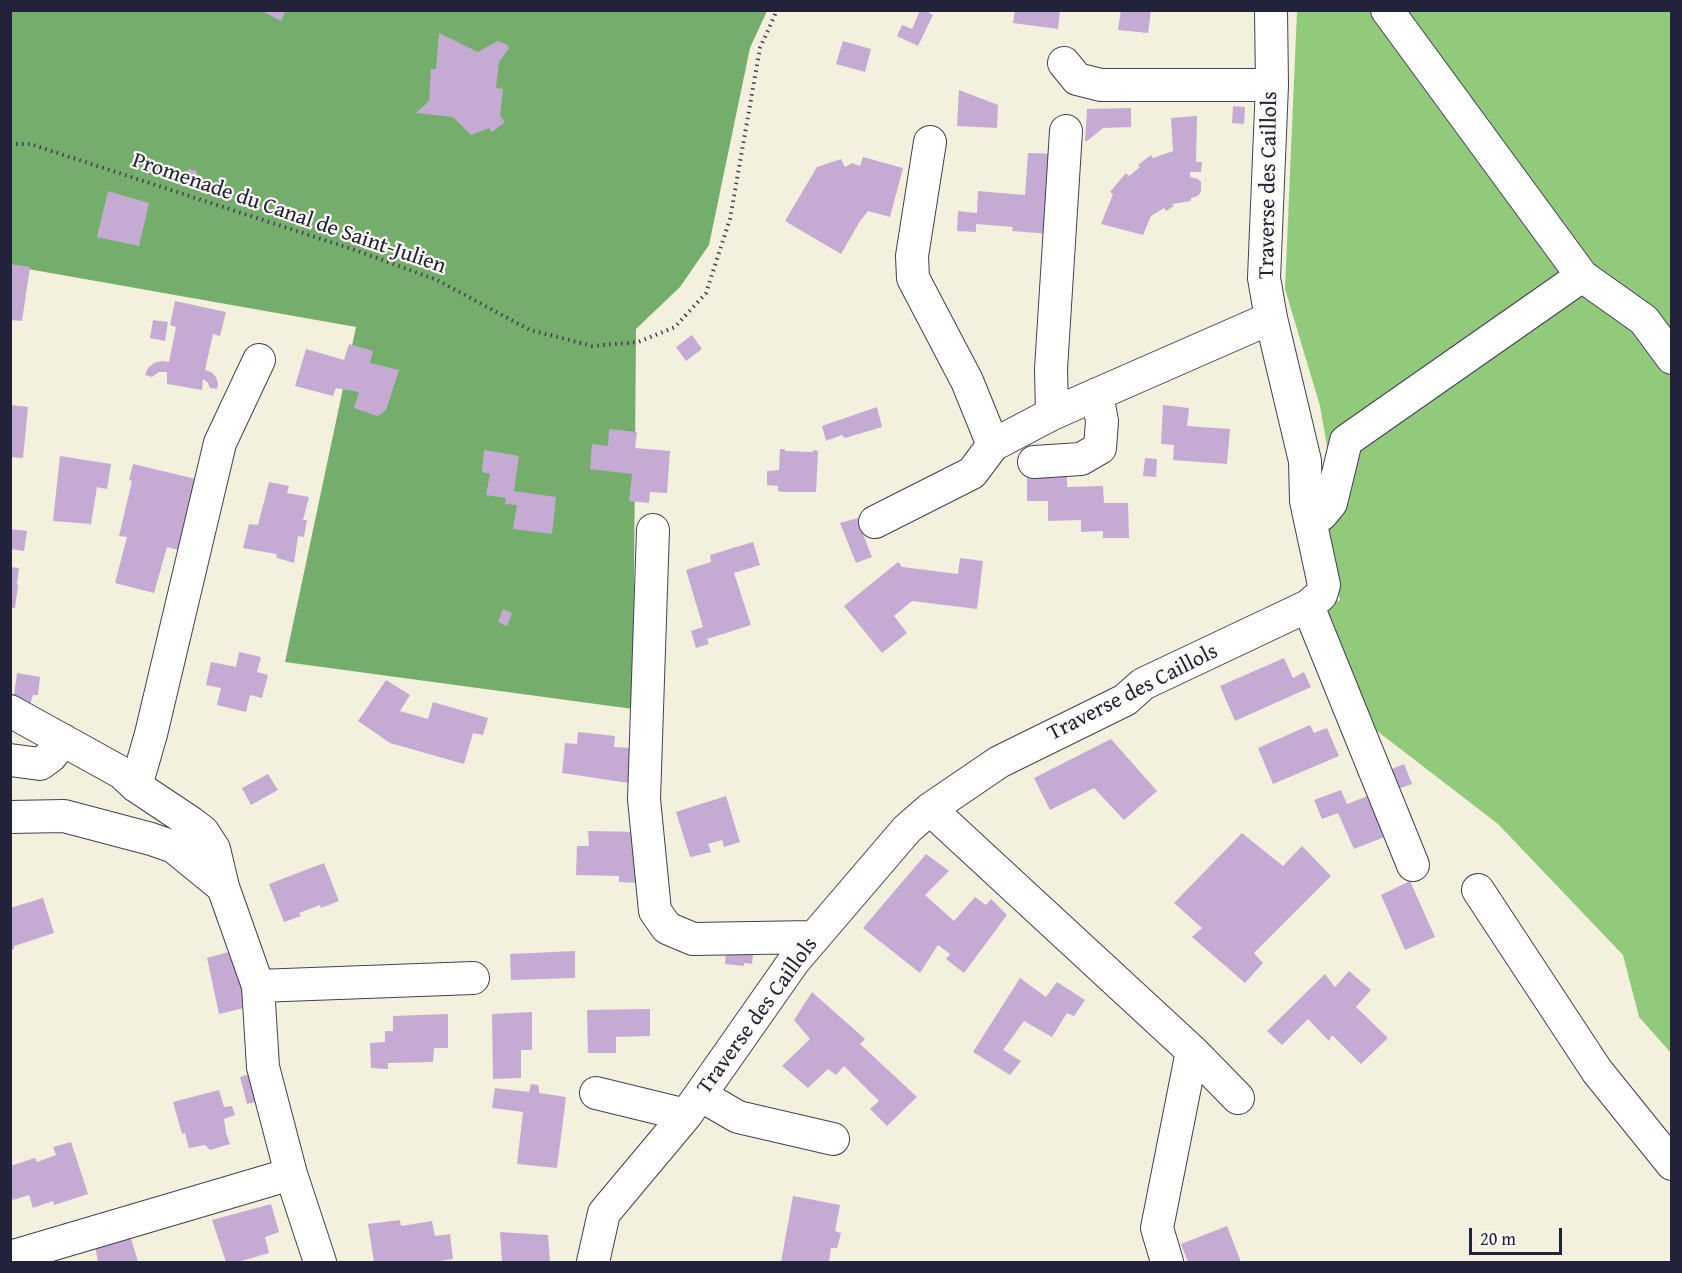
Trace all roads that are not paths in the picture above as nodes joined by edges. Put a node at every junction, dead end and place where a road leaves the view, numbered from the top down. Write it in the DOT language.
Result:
graph roads {
  1 [pos="1271,10"];
  2 [pos="1387,10"];
  3 [pos="1064,63"];
  4 [pos="1272,85"];
  5 [pos="1066,130"];
  6 [pos="930,142"];
  7 [pos="1582,276"];
  8 [pos="1271,318"];
  9 [pos="1671,358"];
  10 [pos="259,360"];
  11 [pos="1096,394"];
  12 [pos="1052,414"];
  13 [pos="993,445"];
  14 [pos="1034,462"];
  15 [pos="1310,518"];
  16 [pos="875,522"];
  17 [pos="653,530"];
  18 [pos="1308,606"];
  19 [pos="12,711"];
  20 [pos="63,740"];
  21 [pos="10,760"];
  22 [pos="135,786"];
  23 [pos="930,809"];
  24 [pos="10,817"];
  25 [pos="1413,865"];
  26 [pos="223,887"];
  27 [pos="1478,890"];
  28 [pos="813,937"];
  29 [pos="473,978"];
  30 [pos="258,986"];
  31 [pos="1192,1051"];
  32 [pos="596,1093"];
  33 [pos="1238,1098"];
  34 [pos="693,1105"];
  35 [pos="833,1139"];
  36 [pos="1671,1164"];
  37 [pos="291,1174"];
  38 [pos="10,1257"];
  39 [pos="320,1263"];
  40 [pos="593,1263"];
  41 [pos="1167,1263"];
  1 -- 4 [label="street, Traverse des Caillols"];
  2 -- 7 [label="street"];
  3 -- 4 [label="street"];
  4 -- 8 [label="street, Traverse des Caillols"];
  5 -- 12 [label="street"];
  6 -- 13 [label="street"];
  7 -- 9 [label="street"];
  7 -- 15 [label="street"];
  8 -- 11 [label="street"];
  8 -- 15 [label="street, Traverse des Caillols"];
  10 -- 22 [label="street"];
  11 -- 12 [label="street"];
  11 -- 14 [label="street"];
  12 -- 13 [label="street"];
  13 -- 16 [label="street"];
  15 -- 18 [label="street, Traverse des Caillols"];
  17 -- 28 [label="street"];
  18 -- 23 [label="street, Traverse des Caillols"];
  18 -- 25 [label="street"];
  19 -- 20 [label="street"];
  20 -- 21 [label="street"];
  20 -- 22 [label="street"];
  22 -- 26 [label="street"];
  23 -- 28 [label="street, Traverse des Caillols"];
  23 -- 31 [label="street"];
  24 -- 26 [label="street"];
  26 -- 30 [label="street"];
  27 -- 36 [label="street"];
  28 -- 34 [label="street, Traverse des Caillols"];
  29 -- 30 [label="street"];
  30 -- 37 [label="street"];
  31 -- 33 [label="street"];
  31 -- 41 [label="street"];
  32 -- 34 [label="street"];
  34 -- 35 [label="street"];
  34 -- 40 [label="street, Traverse des Caillols"];
  37 -- 38 [label="street"];
  37 -- 39 [label="street"];
}
